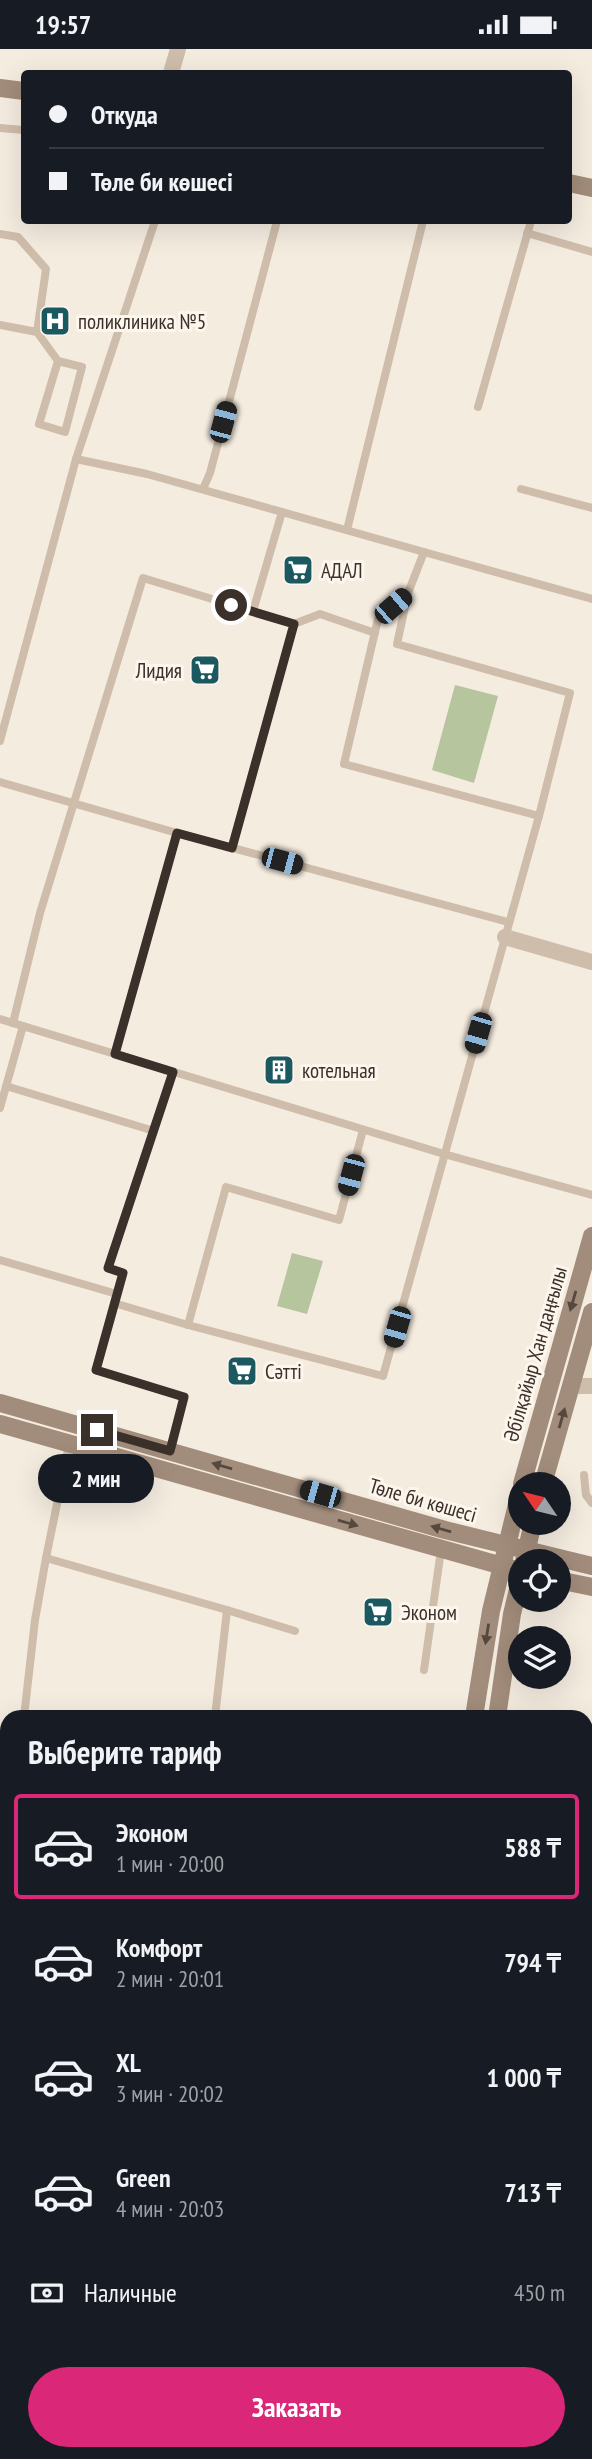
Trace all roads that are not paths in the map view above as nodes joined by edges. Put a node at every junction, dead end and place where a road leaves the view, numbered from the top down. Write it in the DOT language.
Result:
graph roads {
  1 [pos="177,49"];
  2 [pos="172,70"];
  3 [pos="0,87"];
  4 [pos="21,90"];
  5 [pos="0,128"];
  6 [pos="21,130"];
  7 [pos="572,184"];
  8 [pos="592,187"];
  9 [pos="154,224"];
  10 [pos="275,224"];
  11 [pos="422,224"];
  12 [pos="530,224"];
  13 [pos="527,233"];
  14 [pos="0,234"];
  15 [pos="592,252"];
  16 [pos="0,325"];
  17 [pos="37,332"];
  18 [pos="58,361"];
  19 [pos="478,407"];
  20 [pos="76,459"];
  21 [pos="203,489"];
  22 [pos="520,489"];
  23 [pos="592,508"];
  24 [pos="282,512"];
  25 [pos="347,530"];
  26 [pos="424,552"];
  27 [pos="408,593"];
  28 [pos="592,599"];
  29 [pos="253,611"];
  30 [pos="294,624"];
  31 [pos="374,633"];
  32 [pos="2,722"];
  33 [pos="0,741"];
  34 [pos="0,782"];
  35 [pos="73,803"];
  36 [pos="539,817"];
  37 [pos="177,833"];
  38 [pos="232,848"];
  39 [pos="506,930"];
  40 [pos="592,961"];
  41 [pos="0,1019"];
  42 [pos="18,1025"];
  43 [pos="115,1054"];
  44 [pos="173,1072"];
  45 [pos="6,1086"];
  46 [pos="0,1108"];
  47 [pos="363,1130"];
  48 [pos="154,1131"];
  49 [pos="444,1154"];
  50 [pos="592,1195"];
  51 [pos="592,1236"];
  52 [pos="0,1260"];
  53 [pos="115,1298"];
  54 [pos="592,1312"];
  55 [pos="188,1325"];
  56 [pos="571,1386"];
  57 [pos="592,1387"];
  58 [pos="0,1403"];
  59 [pos="0,1424"];
  60 [pos="70,1443"];
  61 [pos="170,1451"];
  62 [pos="525,1472"];
  63 [pos="546,1472"];
  64 [pos="584,1475"];
  65 [pos="592,1503"];
  66 [pos="509,1535"];
  67 [pos="506,1546"];
  68 [pos="512,1549"];
  69 [pos="442,1550"];
  70 [pos="46,1558"];
  71 [pos="571,1563"];
  72 [pos="592,1566"];
  73 [pos="501,1567"];
  74 [pos="508,1568"];
  75 [pos="571,1583"];
  76 [pos="592,1587"];
  77 [pos="227,1610"];
  78 [pos="512,1612"];
  79 [pos="295,1631"];
  80 [pos="424,1670"];
  81 [pos="25,1710"];
  82 [pos="216,1710"];
  83 [pos="475,1710"];
  84 [pos="498,1710"];
  1 -- 2 [label="street"];
  3 -- 4 [label="main road"];
  5 -- 6 [label="lane"];
  7 -- 8 [label="main road"];
  9 -- 20 [label="lane"];
  10 -- 21 [label="lane"];
  11 -- 25 [label="lane"];
  12 -- 13 [label="lane"];
  13 -- 15 [label="lane"];
  13 -- 19 [label="lane"];
  14 -- 17 [label="lane"];
  16 -- 17 [label="lane"];
  17 -- 18 [label="lane"];
  18 -- 18 [label="lane"];
  20 -- 21 [label="lane"];
  20 -- 32 [label="lane"];
  21 -- 24 [label="lane"];
  22 -- 23 [label="lane"];
  24 -- 25 [label="lane"];
  24 -- 29 [label="lane"];
  25 -- 26 [label="lane"];
  26 -- 27 [label="lane"];
  26 -- 28 [label="lane"];
  27 -- 31 [label="lane"];
  27 -- 36 [label="lane"];
  29 -- 30 [label="lane"];
  29 -- 35 [label="lane"];
  30 -- 31 [label="lane"];
  30 -- 38 [label="lane"];
  31 -- 36 [label="lane"];
  32 -- 33 [label="lane"];
  34 -- 35 [label="lane"];
  35 -- 37 [label="lane"];
  35 -- 42 [label="lane"];
  36 -- 39 [label="lane"];
  37 -- 38 [label="lane"];
  37 -- 43 [label="lane"];
  38 -- 39 [label="lane"];
  39 -- 40 [label="street"];
  39 -- 49 [label="lane"];
  41 -- 42 [label="lane"];
  42 -- 43 [label="lane"];
  42 -- 45 [label="lane"];
  43 -- 44 [label="lane"];
  44 -- 47 [label="lane"];
  44 -- 48 [label="lane"];
  45 -- 46 [label="lane"];
  45 -- 48 [label="lane"];
  47 -- 49 [label="lane"];
  47 -- 55 [label="lane"];
  48 -- 53 [label="lane"];
  49 -- 50 [label="lane"];
  49 -- 55 [label="lane"];
  51 -- 62 [label="main road, Әбілқайыр Хан даңғылы, one-way"];
  52 -- 53 [label="lane"];
  53 -- 55 [label="lane"];
  53 -- 61 [label="lane"];
  54 -- 56 [label="main road, Әбілқайыр Хан даңғылы"];
  56 -- 57 [label="street"];
  63 -- 56 [label="main road, Әбілқайыр Хан даңғылы, one-way"];
  58 -- 61 [label="main road, Төле би көшесі"];
  59 -- 60 [label="main road, Төле би көшесі"];
  60 -- 69 [label="main road, Төле би көшесі, one-way"];
  60 -- 70 [label="lane"];
  67 -- 61 [label="main road, Төле би көшесі, one-way"];
  64 -- 65 [label="lane"];
  66 -- 67 [label="main road"];
  67 -- 68 [label="main road, Төле би көшесі"];
  67 -- 73 [label="main road"];
  69 -- 73 [label="main road, Төле би көшесі"];
  69 -- 80 [label="lane"];
  70 -- 77 [label="lane"];
  70 -- 81 [label="lane"];
  71 -- 72 [label="main road, Төле би көшесі"];
  73 -- 74 [label="main road, Төле би көшесі"];
  73 -- 83 [label="main road, one-way"];
  75 -- 76 [label="main road"];
  77 -- 79 [label="lane"];
  77 -- 82 [label="lane"];
  78 -- 84 [label="main road"];
}
